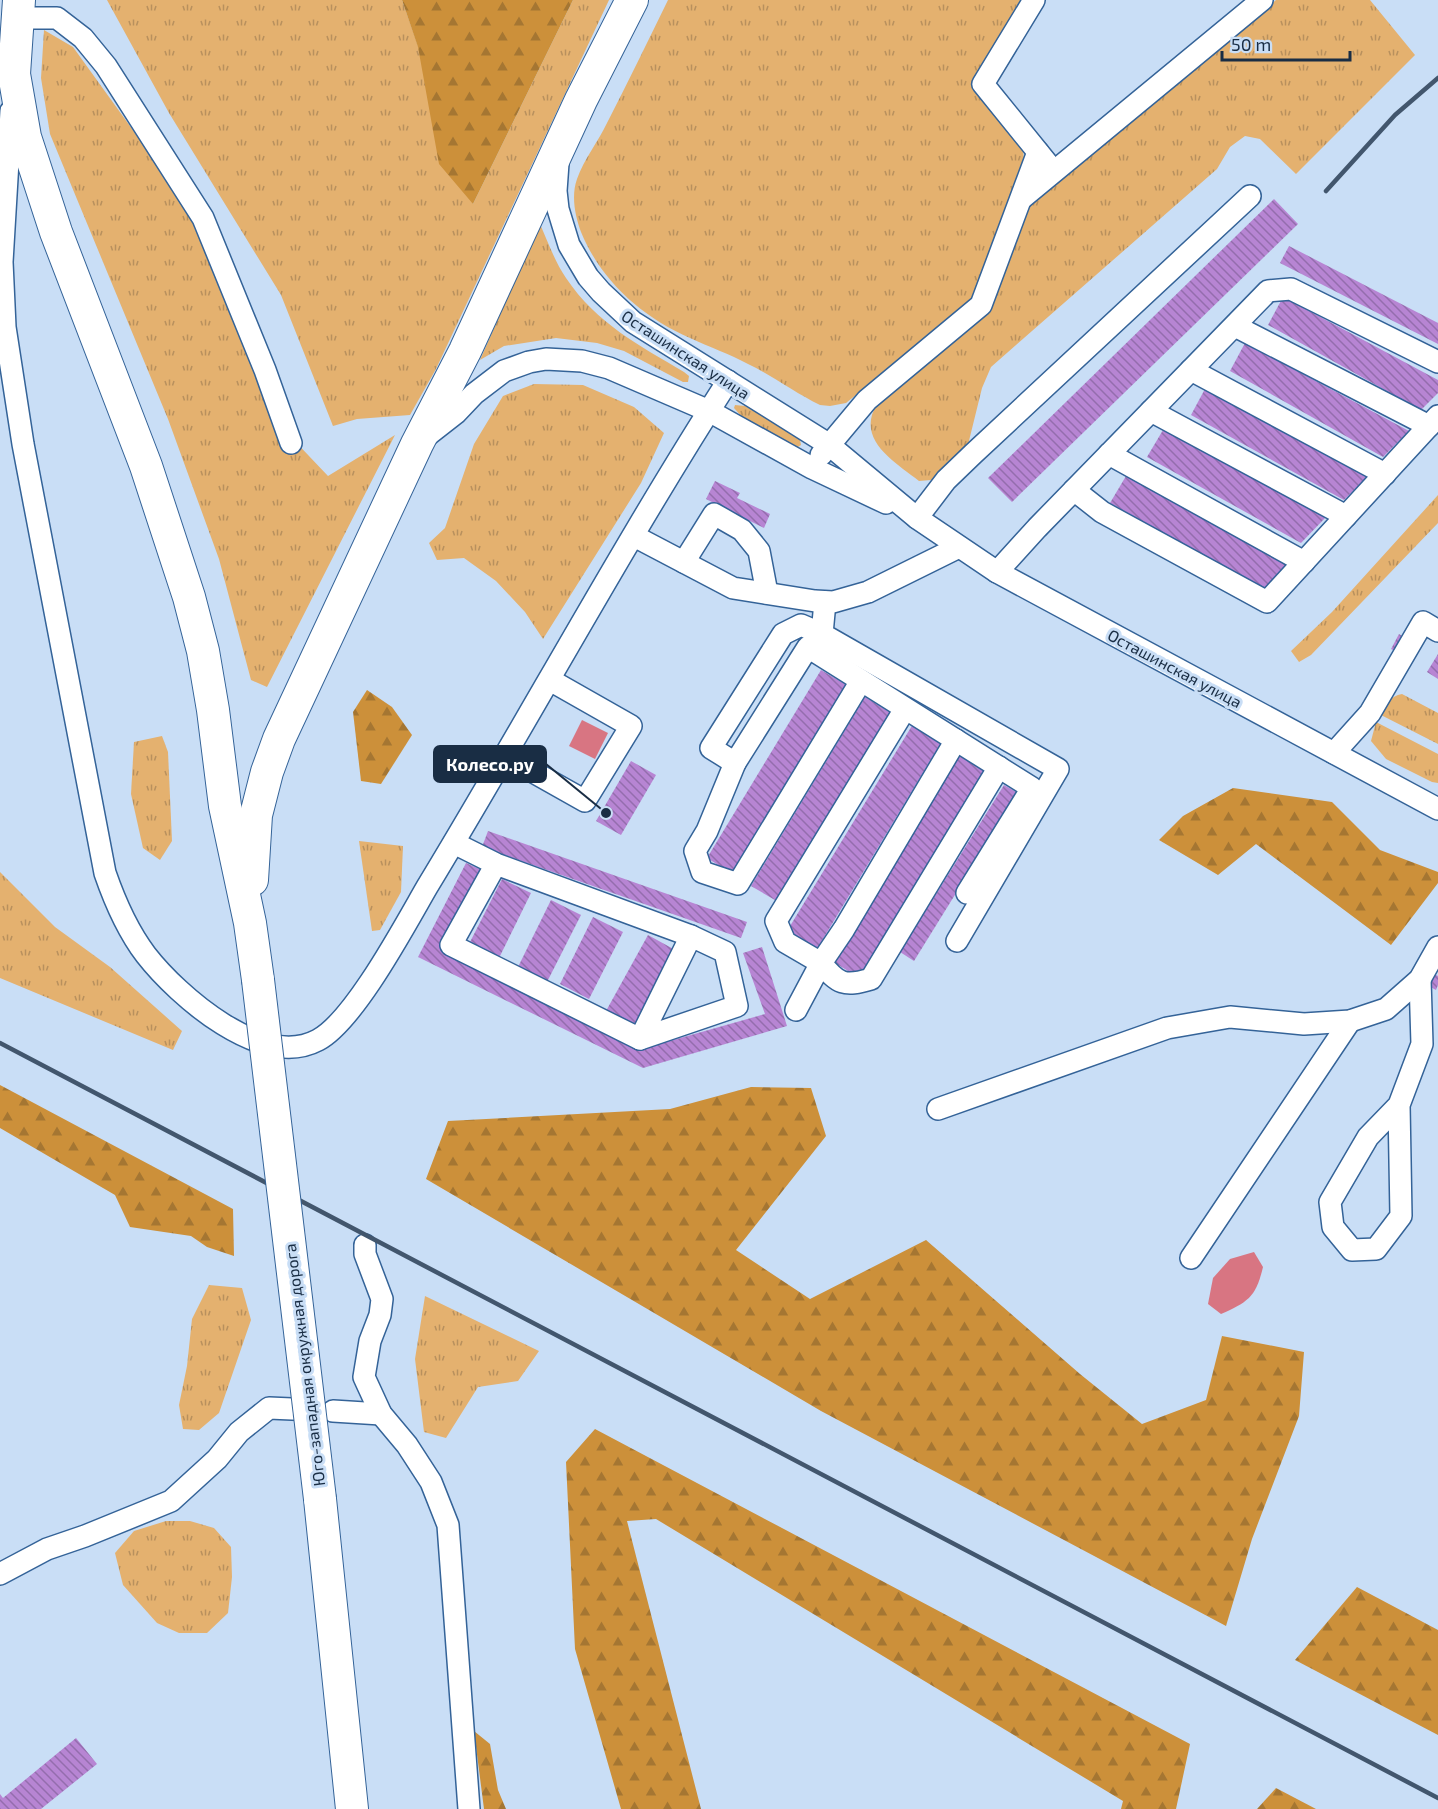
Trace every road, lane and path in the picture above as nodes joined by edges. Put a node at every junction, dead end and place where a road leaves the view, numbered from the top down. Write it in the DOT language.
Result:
graph roads {
  1 [pos="632,0"];
  2 [pos="1034,0"];
  3 [pos="1263,0"];
  4 [pos="18,9"];
  5 [pos="59,9"];
  6 [pos="14,74"];
  7 [pos="568,128"];
  8 [pos="1038,152"];
  9 [pos="1054,172"];
  10 [pos="1250,196"];
  11 [pos="1021,199"];
  12 [pos="1235,326"];
  13 [pos="1438,362"];
  14 [pos="1191,370"];
  15 [pos="728,381"];
  16 [pos="709,411"];
  17 [pos="1151,411"];
  18 [pos="1433,421"];
  19 [pos="291,443"];
  20 [pos="417,444"];
  21 [pos="828,444"];
  22 [pos="1109,454"];
  23 [pos="812,468"];
  24 [pos="1384,474"];
  25 [pos="1074,490"];
  26 [pos="1346,516"];
  27 [pos="917,518"];
  28 [pos="634,536"];
  29 [pos="959,547"];
  30 [pos="684,562"];
  31 [pos="1304,562"];
  32 [pos="998,572"];
  33 [pos="767,593"];
  34 [pos="825,602"];
  35 [pos="1438,631"];
  36 [pos="822,634"];
  37 [pos="550,680"];
  38 [pos="861,681"];
  39 [pos="906,709"];
  40 [pos="956,740"];
  41 [pos="1334,753"];
  42 [pos="505,756"];
  43 [pos="735,763"];
  44 [pos="999,767"];
  45 [pos="1438,809"];
  46 [pos="454,843"];
  47 [pos="496,864"];
  48 [pos="967,893"];
  49 [pos="250,923"];
  50 [pos="690,936"];
  51 [pos="957,941"];
  52 [pos="1438,947"];
  53 [pos="821,963"];
  54 [pos="1420,979"];
  55 [pos="796,1010"];
  56 [pos="1350,1021"];
  57 [pos="640,1039"];
  58 [pos="1400,1105"];
  59 [pos="938,1109"];
  60 [pos="365,1245"];
  61 [pos="1191,1258"];
  62 [pos="381,1414"];
  63 [pos="0,1574"];
  64 [pos="352,1809"];
  65 [pos="469,1809"];
  1 -- 7 [label="highway"];
  2 -- 8 [label="street"];
  3 -- 9 [label="street"];
  4 -- 5 [label="street"];
  4 -- 6 [label="highway"];
  5 -- 19 [label="street"];
  6 -- 46 [label="street"];
  6 -- 49 [label="highway"];
  7 -- 15 [label="street, Осташинская улица"];
  7 -- 20 [label="highway"];
  8 -- 9 [label="street"];
  8 -- 11 [label="street"];
  9 -- 11 [label="street"];
  10 -- 27 [label="street"];
  11 -- 21 [label="street"];
  12 -- 13 [label="street"];
  12 -- 14 [label="street"];
  12 -- 18 [label="street"];
  14 -- 17 [label="street"];
  14 -- 24 [label="street"];
  15 -- 16 [label="street"];
  15 -- 21 [label="street, Осташинская улица"];
  16 -- 20 [label="street, Осташинская улица"];
  16 -- 23 [label="street, Осташинская улица"];
  16 -- 28 [label="street"];
  17 -- 22 [label="street"];
  17 -- 26 [label="street"];
  18 -- 24 [label="street"];
  20 -- 49 [label="highway"];
  21 -- 23 [label="street"];
  21 -- 27 [label="street, Осташинская улица"];
  22 -- 25 [label="street"];
  22 -- 31 [label="street"];
  23 -- 27 [label="street, Осташинская улица"];
  24 -- 26 [label="street"];
  25 -- 31 [label="street"];
  25 -- 32 [label="street"];
  26 -- 31 [label="street"];
  27 -- 29 [label="street, Осташинская улица"];
  28 -- 30 [label="street"];
  28 -- 37 [label="street"];
  29 -- 32 [label="street, Осташинская улица"];
  29 -- 34 [label="street"];
  30 -- 33 [label="street"];
  30 -- 33 [label="street"];
  32 -- 41 [label="street, Осташинская улица"];
  33 -- 34 [label="street"];
  34 -- 36 [label="street"];
  35 -- 41 [label="street"];
  36 -- 43 [label="street"];
  36 -- 51 [label="street"];
  37 -- 42 [label="street"];
  37 -- 42 [label="street"];
  38 -- 39 [label="street"];
  38 -- 43 [label="street"];
  38 -- 43 [label="street"];
  39 -- 40 [label="street"];
  39 -- 53 [label="street"];
  40 -- 44 [label="street"];
  40 -- 53 [label="street"];
  41 -- 45 [label="street, Осташинская улица"];
  42 -- 46 [label="street"];
  44 -- 48 [label="street"];
  44 -- 53 [label="street"];
  46 -- 47 [label="street"];
  47 -- 50 [label="street"];
  47 -- 57 [label="street"];
  49 -- 64 [label="highway, Юго-западная окружная дорога, bridge"];
  50 -- 57 [label="street"];
  50 -- 57 [label="street"];
  52 -- 54 [label="street"];
  53 -- 55 [label="street"];
  54 -- 56 [label="street"];
  54 -- 58 [label="street"];
  56 -- 59 [label="street"];
  56 -- 61 [label="street"];
  58 -- 58 [label="street"];
  60 -- 62 [label="street"];
  62 -- 63 [label="street"];
  62 -- 65 [label="street"];
}
